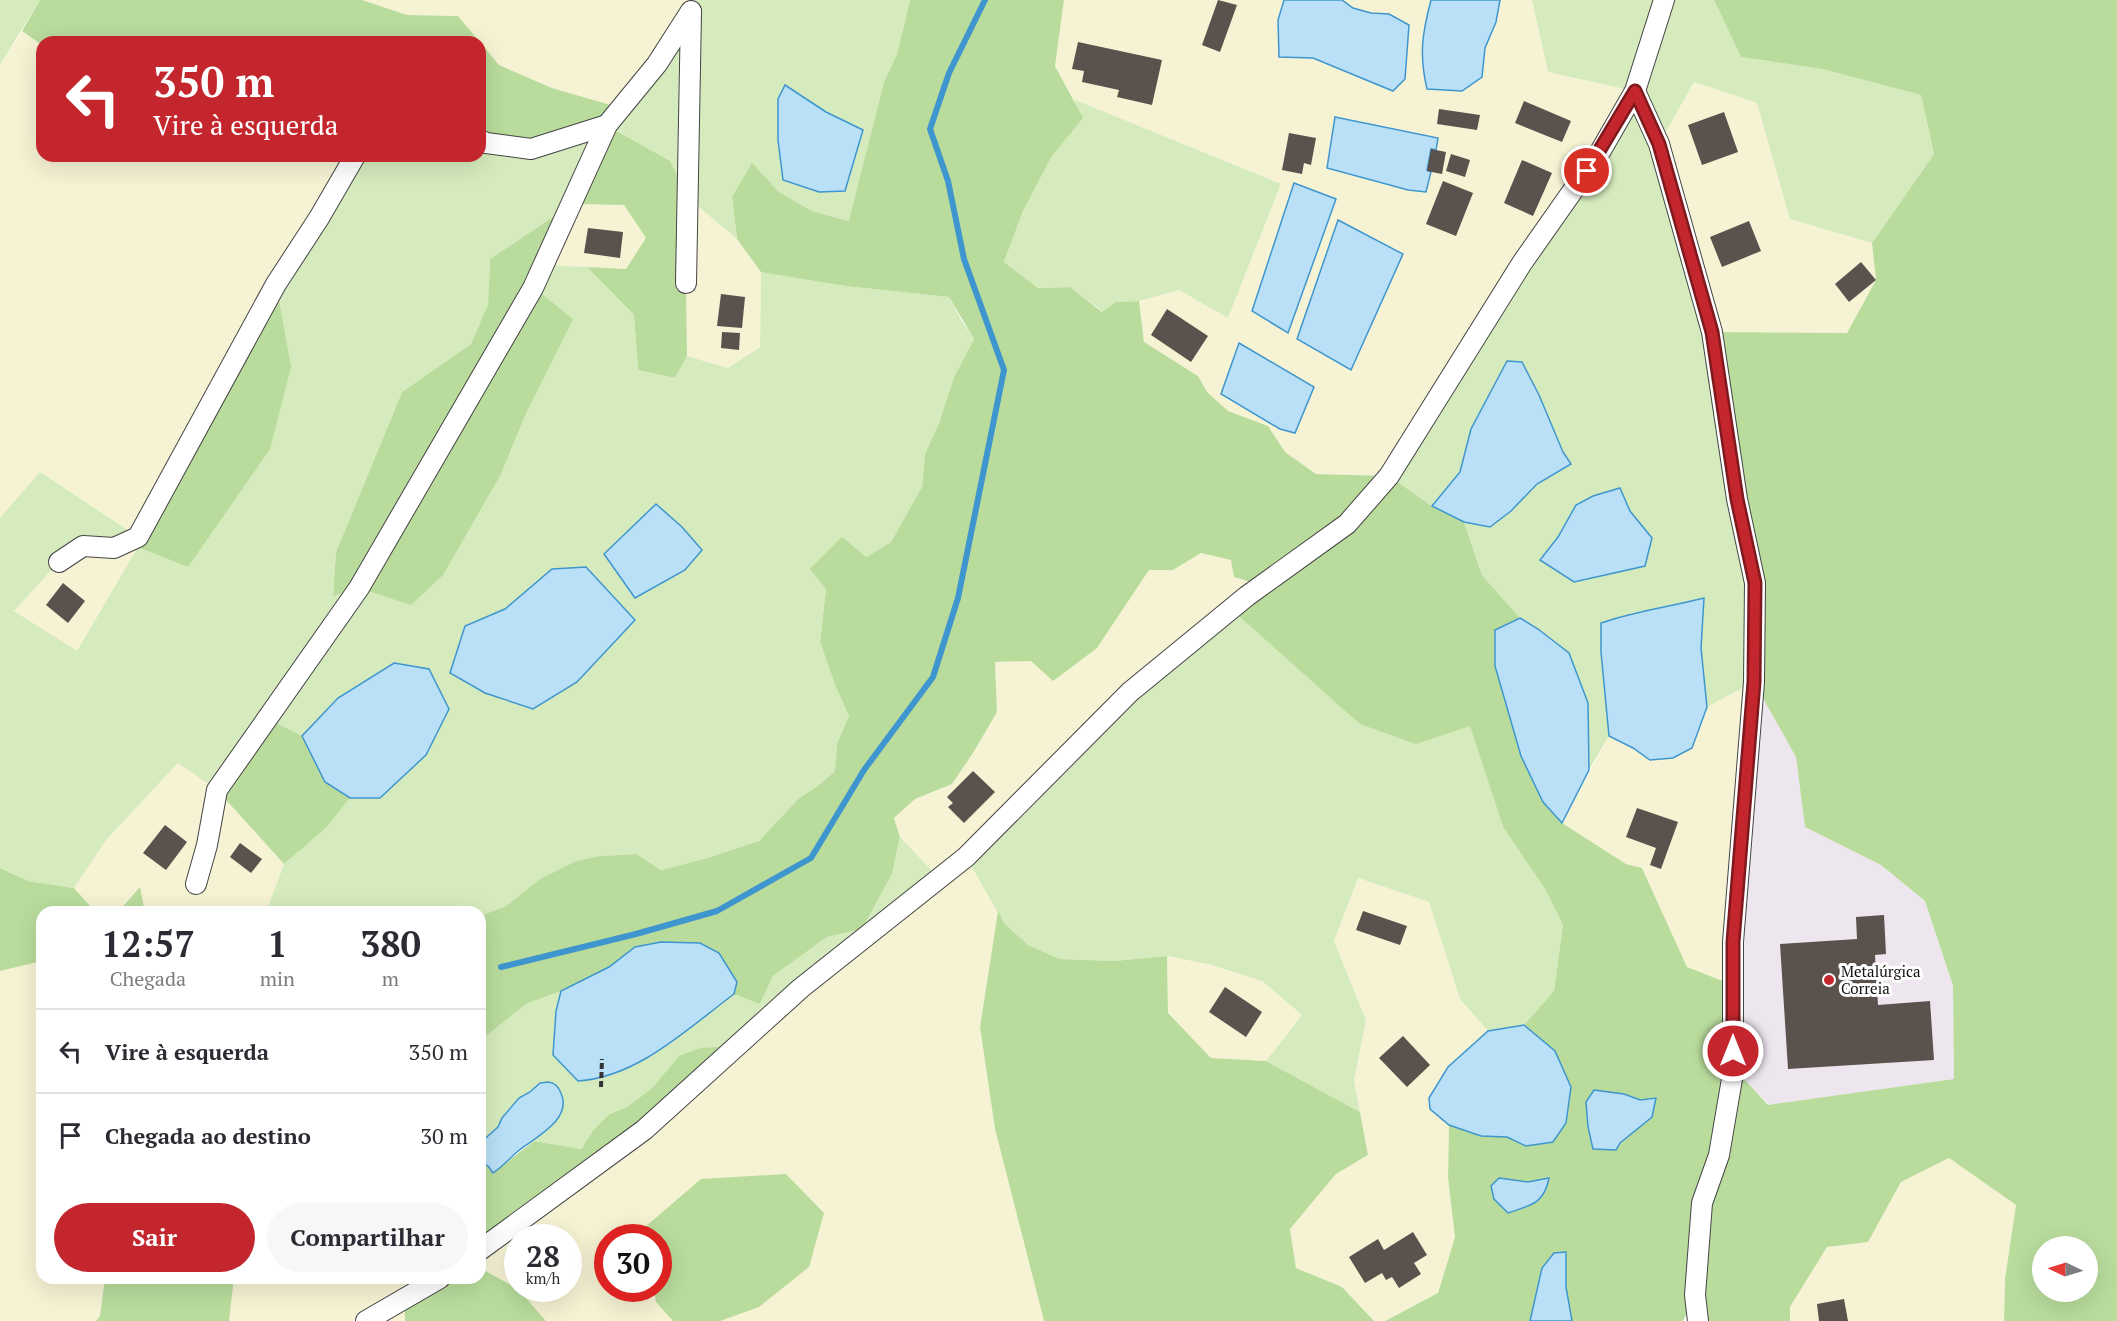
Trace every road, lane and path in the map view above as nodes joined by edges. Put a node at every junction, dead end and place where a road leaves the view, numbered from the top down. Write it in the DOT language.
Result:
graph roads {
  1 [pos="1664,0"];
  2 [pos="691,6"];
  3 [pos="1635,91"];
  4 [pos="607,125"];
  5 [pos="486,143"];
  6 [pos="352,162"];
  7 [pos="686,283"];
  8 [pos="59,562"];
  9 [pos="196,884"];
  10 [pos="602,1059"];
  11 [pos="602,1087"];
  12 [pos="486,1246"];
  13 [pos="430,1284"];
  14 [pos="366,1321"];
  15 [pos="1698,1321"];
  1 -- 3 [label="street"];
  2 -- 4 [label="street"];
  2 -- 7 [label="street"];
  3 -- 12 [label="street"];
  3 -- 15 [label="street"];
  4 -- 5 [label="street"];
  4 -- 9 [label="street"];
  6 -- 8 [label="street"];
  10 -- 11 [label="path"];
  13 -- 14 [label="street"];
}
